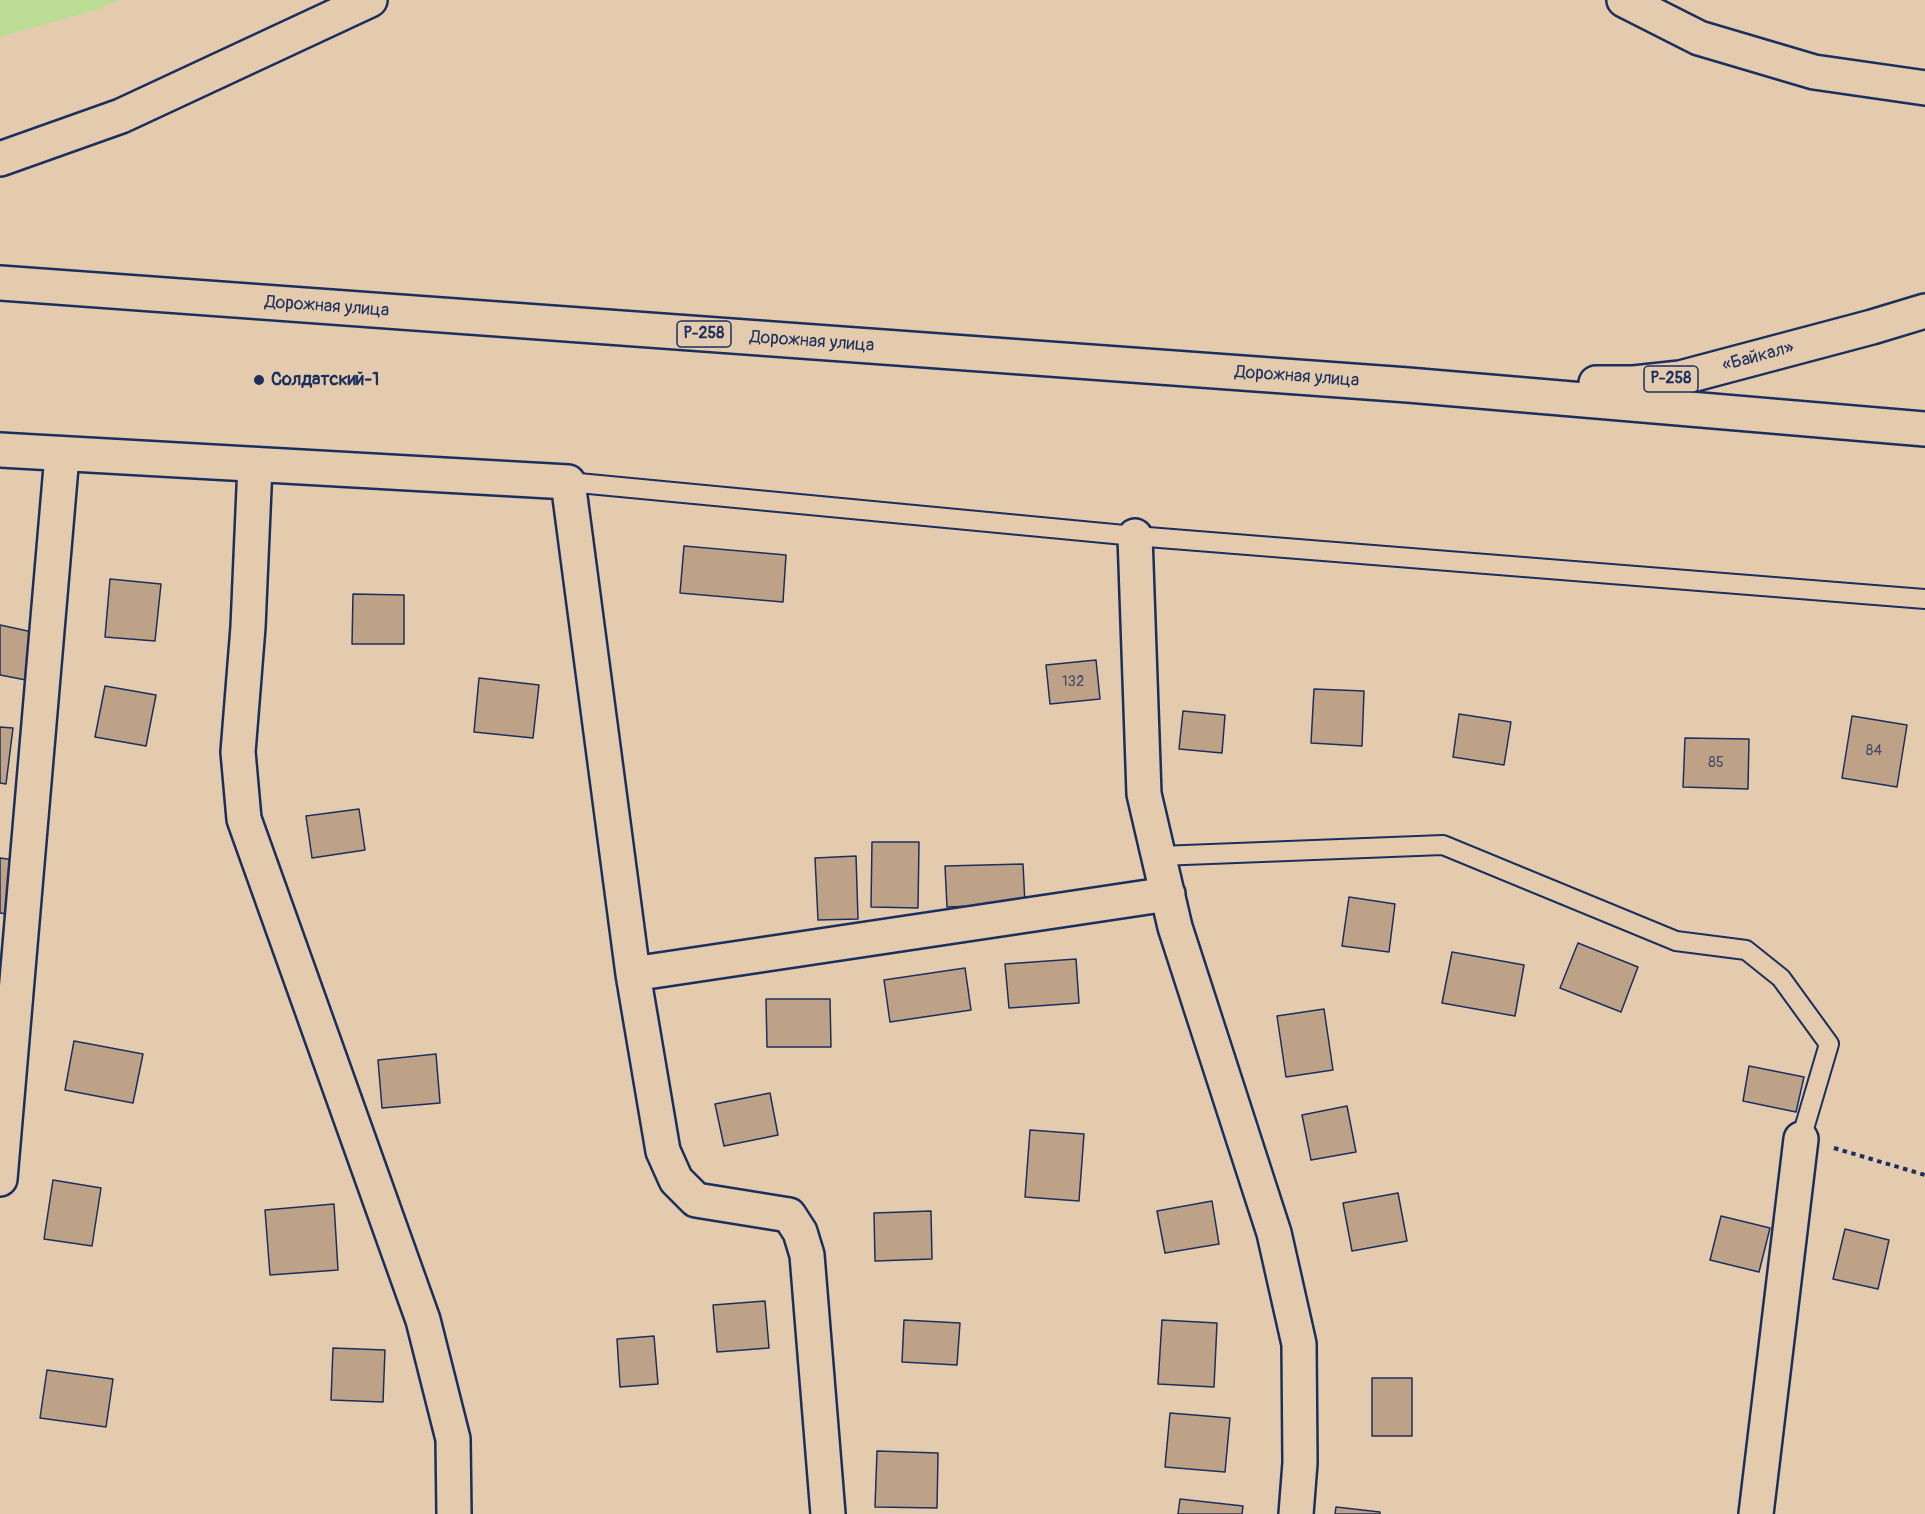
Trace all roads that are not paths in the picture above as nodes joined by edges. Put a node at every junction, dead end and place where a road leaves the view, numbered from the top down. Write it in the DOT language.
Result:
graph roads {
  1 [pos="370,0"];
  2 [pos="1624,0"];
  3 [pos="1925,88"];
  4 [pos="0,159"];
  5 [pos="0,283"];
  6 [pos="1925,310"];
  7 [pos="1408,385"];
  8 [pos="1925,429"];
  9 [pos="0,450"];
  10 [pos="62,455"];
  11 [pos="255,465"];
  12 [pos="568,482"];
  13 [pos="1135,536"];
  14 [pos="1925,599"];
  15 [pos="1159,856"];
  16 [pos="1168,894"];
  17 [pos="633,974"];
  18 [pos="1801,1139"];
  19 [pos="0,1179"];
  20 [pos="454,1514"];
  21 [pos="828,1514"];
  22 [pos="1296,1514"];
  23 [pos="1756,1514"];
  1 -- 4 [label="main road"];
  2 -- 3 [label="main road"];
  5 -- 7 [label="main road, Дорожная улица / Р-258"];
  6 -- 7 [label="main road, «Байкал» / Р-258"];
  7 -- 8 [label="main road"];
  9 -- 10 [label="main road"];
  10 -- 11 [label="main road"];
  10 -- 19 [label="main road"];
  11 -- 12 [label="main road"];
  11 -- 20 [label="main road"];
  12 -- 13 [label="lane"];
  12 -- 17 [label="main road"];
  13 -- 14 [label="lane"];
  13 -- 15 [label="main road"];
  15 -- 16 [label="main road"];
  15 -- 18 [label="lane"];
  16 -- 17 [label="main road"];
  16 -- 22 [label="main road"];
  17 -- 21 [label="main road"];
  18 -- 23 [label="main road"];
}
